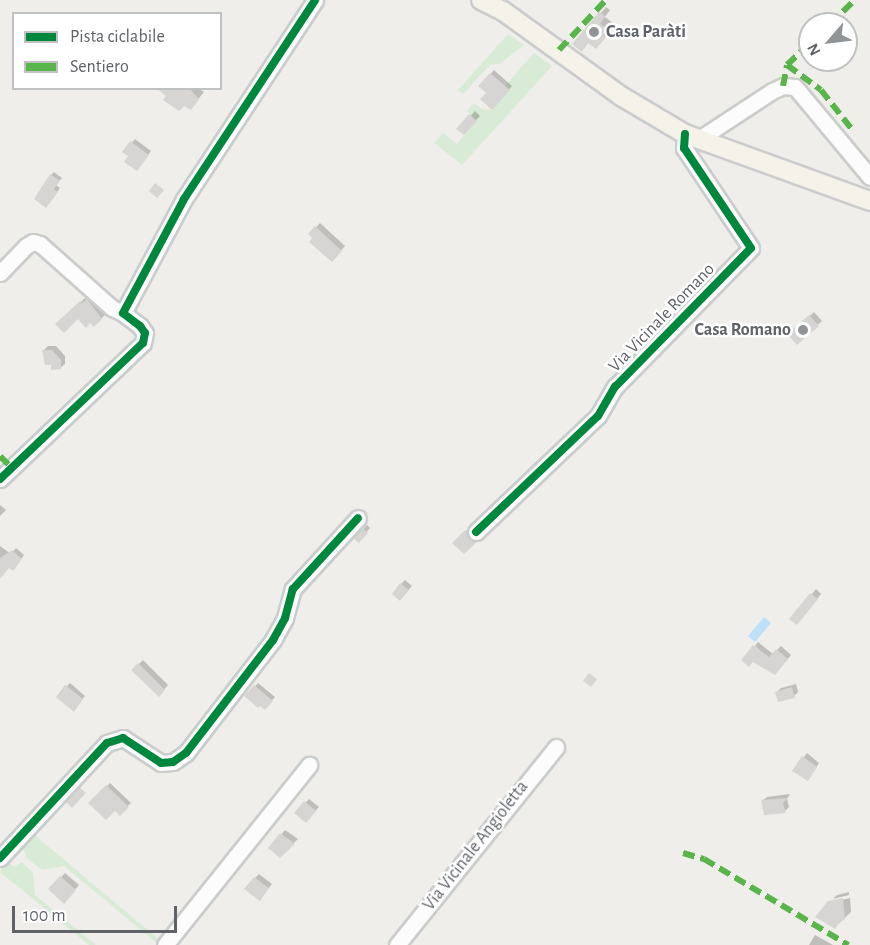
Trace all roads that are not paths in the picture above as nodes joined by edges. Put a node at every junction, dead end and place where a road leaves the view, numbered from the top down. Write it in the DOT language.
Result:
graph roads {
  1 [pos="315,0"];
  2 [pos="481,0"];
  3 [pos="692,137"];
  4 [pos="870,177"];
  5 [pos="870,201"];
  6 [pos="0,273"];
  7 [pos="123,313"];
  8 [pos="0,479"];
  9 [pos="358,518"];
  10 [pos="476,532"];
  11 [pos="556,747"];
  12 [pos="309,765"];
  13 [pos="0,858"];
  14 [pos="165,945"];
  15 [pos="397,945"];
  1 -- 7 [label="street"];
  2 -- 3 [label="main road"];
  3 -- 4 [label="street"];
  3 -- 5 [label="main road"];
  3 -- 10 [label="street, Via Vicinale Romano"];
  6 -- 7 [label="street"];
  7 -- 8 [label="street"];
  9 -- 13 [label="street"];
  11 -- 15 [label="street, Via Vicinale Angioletta"];
  12 -- 14 [label="street"];
}
